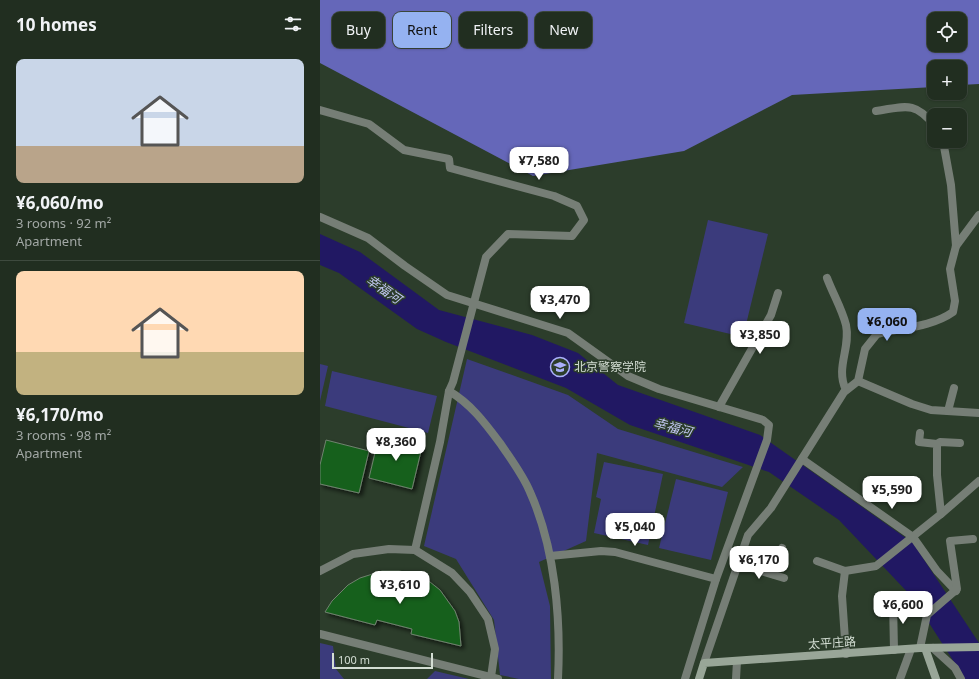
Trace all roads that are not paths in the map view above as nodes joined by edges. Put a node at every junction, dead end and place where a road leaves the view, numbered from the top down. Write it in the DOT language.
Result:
graph roads {
  1 [pos="320,110"];
  2 [pos="876,111"];
  3 [pos="927,115"];
  4 [pos="944,148"];
  5 [pos="979,215"];
  6 [pos="320,217"];
  7 [pos="956,246"];
  8 [pos="827,278"];
  9 [pos="778,293"];
  10 [pos="474,304"];
  11 [pos="858,380"];
  12 [pos="954,388"];
  13 [pos="846,390"];
  14 [pos="449,391"];
  15 [pos="719,407"];
  16 [pos="948,411"];
  17 [pos="979,413"];
  18 [pos="920,433"];
  19 [pos="960,443"];
  20 [pos="937,444"];
  21 [pos="802,460"];
  22 [pos="979,481"];
  23 [pos="941,514"];
  24 [pos="973,538"];
  25 [pos="910,540"];
  26 [pos="782,548"];
  27 [pos="415,550"];
  28 [pos="550,556"];
  29 [pos="817,561"];
  30 [pos="738,564"];
  31 [pos="320,571"];
  32 [pos="845,571"];
  33 [pos="772,574"];
  34 [pos="784,578"];
  35 [pos="716,579"];
  36 [pos="955,592"];
  37 [pos="892,601"];
  38 [pos="320,634"];
  39 [pos="979,647"];
  40 [pos="922,648"];
  41 [pos="937,648"];
  42 [pos="911,649"];
  43 [pos="894,650"];
  44 [pos="846,654"];
  45 [pos="737,661"];
  46 [pos="704,663"];
  47 [pos="494,678"];
  48 [pos="558,679"];
  49 [pos="685,679"];
  50 [pos="699,679"];
  51 [pos="736,679"];
  52 [pos="900,679"];
  53 [pos="936,679"];
  54 [pos="961,679"];
  1 -- 10 [label="street"];
  2 -- 3 [label="street"];
  4 -- 7 [label="street"];
  5 -- 7 [label="street"];
  6 -- 10 [label="street"];
  7 -- 11 [label="street"];
  8 -- 13 [label="street"];
  9 -- 15 [label="street"];
  10 -- 14 [label="street"];
  10 -- 15 [label="street"];
  11 -- 13 [label="street"];
  11 -- 16 [label="street"];
  12 -- 16 [label="street"];
  13 -- 21 [label="street"];
  14 -- 27 [label="street"];
  14 -- 28 [label="street"];
  15 -- 35 [label="street"];
  16 -- 17 [label="street"];
  18 -- 20 [label="street"];
  19 -- 20 [label="street"];
  20 -- 23 [label="street"];
  21 -- 25 [label="street"];
  21 -- 30 [label="street"];
  22 -- 23 [label="street"];
  23 -- 25 [label="street"];
  24 -- 36 [label="street"];
  25 -- 32 [label="street"];
  25 -- 36 [label="street"];
  26 -- 33 [label="street"];
  27 -- 31 [label="street"];
  27 -- 47 [label="street"];
  28 -- 35 [label="street"];
  28 -- 48 [label="street"];
  29 -- 32 [label="street"];
  30 -- 33 [label="street"];
  30 -- 46 [label="street"];
  32 -- 44 [label="street"];
  33 -- 34 [label="street"];
  35 -- 49 [label="street"];
  36 -- 40 [label="street"];
  37 -- 43 [label="street"];
  38 -- 47 [label="street"];
  39 -- 41 [label="street, 太平庄路"];
  40 -- 41 [label="street, 太平庄路"];
  40 -- 42 [label="street, 太平庄路"];
  40 -- 53 [label="street"];
  41 -- 54 [label="street"];
  42 -- 43 [label="street, 太平庄路"];
  42 -- 52 [label="street"];
  43 -- 44 [label="street, 太平庄路"];
  44 -- 45 [label="street, 太平庄路"];
  45 -- 46 [label="street, 太平庄路"];
  45 -- 51 [label="street"];
  46 -- 50 [label="street"];
}
